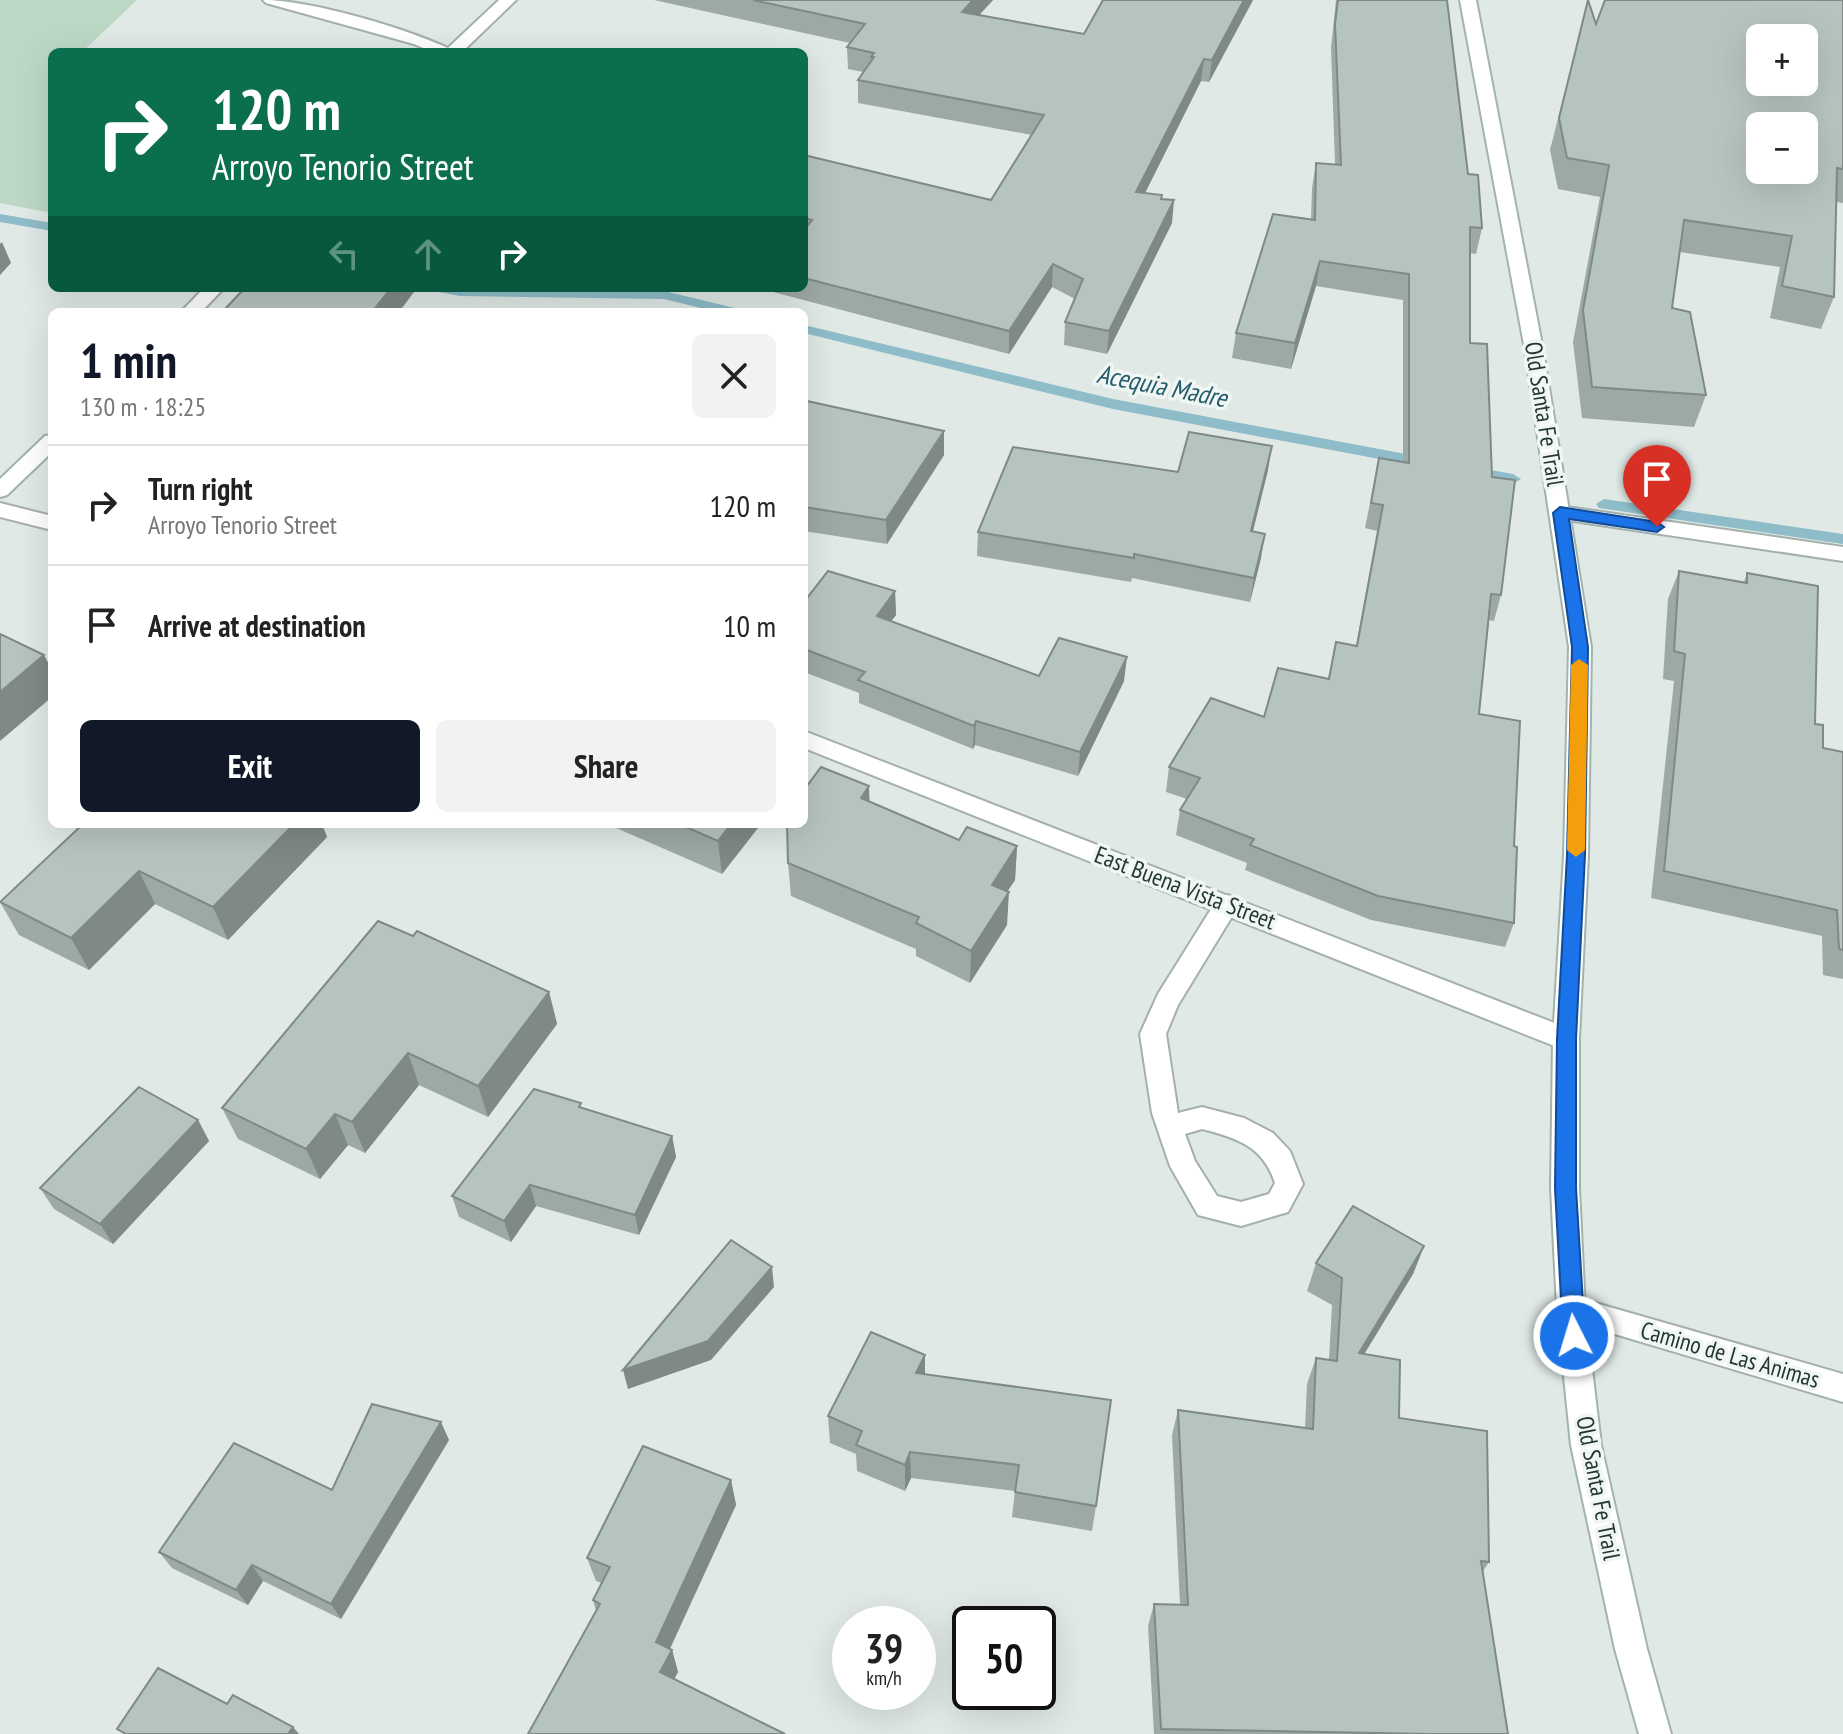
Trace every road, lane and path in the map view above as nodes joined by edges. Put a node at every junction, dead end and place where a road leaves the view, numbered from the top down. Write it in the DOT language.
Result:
graph roads {
  1 [pos="271,0"];
  2 [pos="508,0"];
  3 [pos="1468,0"];
  4 [pos="436,48"];
  5 [pos="457,48"];
  6 [pos="211,292"];
  7 [pos="194,308"];
  8 [pos="48,445"];
  9 [pos="0,490"];
  10 [pos="0,510"];
  11 [pos="1560,513"];
  12 [pos="48,522"];
  13 [pos="1843,554"];
  14 [pos="808,741"];
  15 [pos="1227,905"];
  16 [pos="1566,1039"];
  17 [pos="1170,1126"];
  18 [pos="1571,1309"];
  19 [pos="1843,1388"];
  20 [pos="1655,1734"];
  1 -- 4 [label="main road"];
  2 -- 5 [label="main road"];
  3 -- 11 [label="main road, Old Santa Fe Trail"];
  6 -- 7 [label="main road"];
  8 -- 9 [label="main road"];
  10 -- 12 [label="main road"];
  11 -- 13 [label="main road"];
  11 -- 16 [label="main road, Old Santa Fe Trail"];
  14 -- 15 [label="main road, East Buena Vista Street"];
  15 -- 16 [label="main road, East Buena Vista Street"];
  15 -- 17 [label="main road"];
  16 -- 18 [label="main road, Old Santa Fe Trail"];
  17 -- 17 [label="main road"];
  18 -- 19 [label="main road, Camino de Las Animas"];
  18 -- 20 [label="main road, Old Santa Fe Trail"];
}
